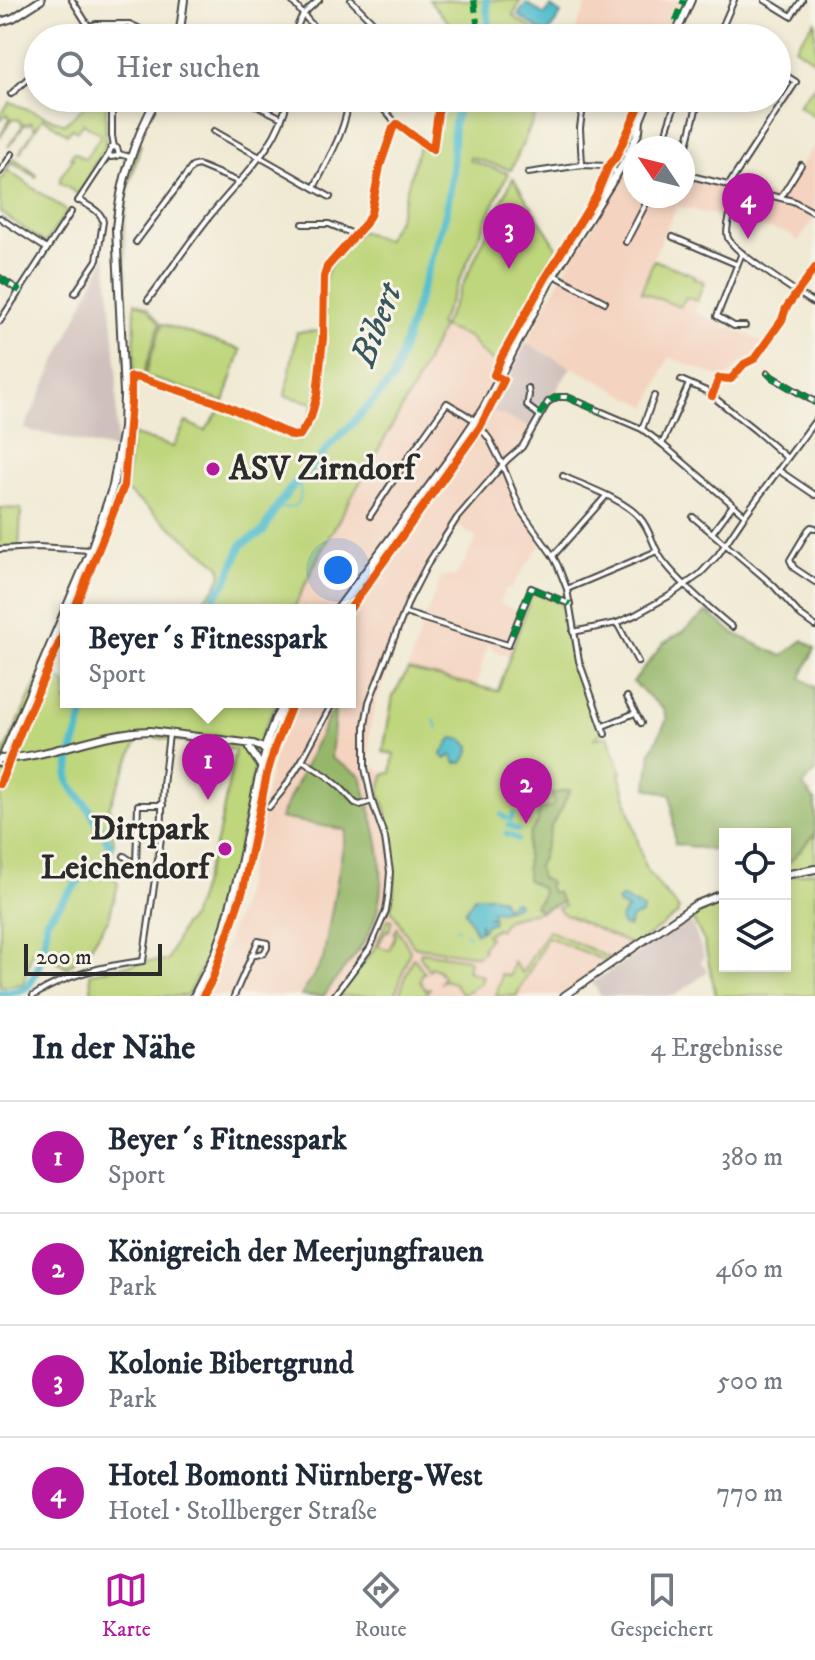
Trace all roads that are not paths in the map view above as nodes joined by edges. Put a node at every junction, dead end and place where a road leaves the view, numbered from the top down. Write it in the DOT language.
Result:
graph roads {
  1 [pos="41,0"];
  2 [pos="72,0"];
  3 [pos="184,0"];
  4 [pos="291,0"];
  5 [pos="319,0"];
  6 [pos="351,0"];
  7 [pos="691,0"];
  8 [pos="734,0"];
  9 [pos="765,0"];
  10 [pos="802,0"];
  11 [pos="302,14"];
  12 [pos="0,22"];
  13 [pos="88,24"];
  14 [pos="97,24"];
  15 [pos="130,24"];
  16 [pos="181,24"];
  17 [pos="298,24"];
  18 [pos="311,24"];
  19 [pos="374,24"];
  20 [pos="680,24"];
  21 [pos="724,24"];
  22 [pos="24,82"];
  23 [pos="11,94"];
  24 [pos="112,112"];
  25 [pos="149,112"];
  26 [pos="270,112"];
  27 [pos="284,112"];
  28 [pos="347,112"];
  29 [pos="387,112"];
  30 [pos="582,112"];
  31 [pos="643,112"];
  32 [pos="672,112"];
  33 [pos="695,112"];
  34 [pos="776,112"];
  35 [pos="282,118"];
  36 [pos="667,129"];
  37 [pos="214,131"];
  38 [pos="637,136"];
  39 [pos="689,136"];
  40 [pos="114,147"];
  41 [pos="12,154"];
  42 [pos="109,154"];
  43 [pos="119,154"];
  44 [pos="130,157"];
  45 [pos="260,159"];
  46 [pos="623,161"];
  47 [pos="582,165"];
  48 [pos="801,165"];
  49 [pos="615,171"];
  50 [pos="0,172"];
  51 [pos="528,173"];
  52 [pos="695,177"];
  53 [pos="239,182"];
  54 [pos="728,186"];
  55 [pos="313,189"];
  56 [pos="739,189"];
  57 [pos="330,197"];
  58 [pos="781,197"];
  59 [pos="644,208"];
  60 [pos="71,212"];
  61 [pos="815,213"];
  62 [pos="0,218"];
  63 [pos="303,224"];
  64 [pos="673,237"];
  65 [pos="136,242"];
  66 [pos="626,242"];
  67 [pos="47,249"];
  68 [pos="742,253"];
  69 [pos="736,264"];
  70 [pos="554,275"];
  71 [pos="0,278"];
  72 [pos="20,291"];
  73 [pos="75,293"];
  74 [pos="148,300"];
  75 [pos="605,302"];
  76 [pos="815,304"];
  77 [pos="0,321"];
  78 [pos="745,326"];
  79 [pos="768,373"];
  80 [pos="681,380"];
  81 [pos="689,384"];
  82 [pos="528,388"];
  83 [pos="654,396"];
  84 [pos="815,402"];
  85 [pos="539,415"];
  86 [pos="476,421"];
  87 [pos="815,421"];
  88 [pos="642,429"];
  89 [pos="662,444"];
  90 [pos="787,458"];
  91 [pos="502,464"];
  92 [pos="778,470"];
  93 [pos="563,476"];
  94 [pos="815,495"];
  95 [pos="606,496"];
  96 [pos="733,505"];
  97 [pos="745,515"];
  98 [pos="370,516"];
  99 [pos="693,517"];
  100 [pos="815,528"];
  101 [pos="712,533"];
  102 [pos="726,544"];
  103 [pos="0,549"];
  104 [pos="91,550"];
  105 [pos="657,551"];
  106 [pos="553,556"];
  107 [pos="815,582"];
  108 [pos="686,584"];
  109 [pos="567,589"];
  110 [pos="68,604"];
  111 [pos="341,604"];
  112 [pos="570,604"];
  113 [pos="405,613"];
  114 [pos="60,622"];
  115 [pos="617,623"];
  116 [pos="815,626"];
  117 [pos="732,627"];
  118 [pos="573,632"];
  119 [pos="638,662"];
  120 [pos="627,697"];
  121 [pos="281,708"];
  122 [pos="283,708"];
  123 [pos="330,708"];
  124 [pos="635,713"];
  125 [pos="641,723"];
  126 [pos="603,726"];
  127 [pos="271,729"];
  128 [pos="169,734"];
  129 [pos="605,734"];
  130 [pos="251,746"];
  131 [pos="266,751"];
  132 [pos="302,760"];
  133 [pos="0,761"];
  134 [pos="261,768"];
  135 [pos="372,801"];
  136 [pos="163,805"];
  137 [pos="269,807"];
  138 [pos="124,856"];
  139 [pos="136,864"];
  140 [pos="815,869"];
  141 [pos="157,873"];
  142 [pos="791,874"];
  143 [pos="719,895"];
  144 [pos="251,956"];
  145 [pos="33,996"];
  146 [pos="194,996"];
  147 [pos="234,996"];
  148 [pos="334,996"];
  149 [pos="564,996"];
  1 -- 12 [label="street"];
  2 -- 13 [label="street"];
  3 -- 16 [label="street"];
  4 -- 11 [label="street"];
  5 -- 11 [label="street"];
  6 -- 19 [label="street"];
  7 -- 20 [label="street"];
  8 -- 21 [label="street"];
  9 -- 10 [label="street"];
  11 -- 17 [label="street"];
  11 -- 18 [label="street"];
  14 -- 15 [label="street"];
  22 -- 23 [label="street"];
  24 -- 40 [label="street"];
  25 -- 44 [label="street"];
  26 -- 35 [label="street"];
  27 -- 35 [label="street"];
  28 -- 55 [label="street"];
  29 -- 63 [label="street"];
  30 -- 47 [label="street"];
  31 -- 38 [label="street"];
  32 -- 36 [label="street"];
  33 -- 39 [label="street"];
  34 -- 54 [label="street"];
  35 -- 45 [label="street"];
  37 -- 45 [label="street"];
  40 -- 42 [label="street"];
  40 -- 43 [label="street"];
  41 -- 50 [label="street"];
  42 -- 43 [label="street"];
  42 -- 73 [label="street"];
  43 -- 44 [label="street"];
  44 -- 104 [label="street"];
  45 -- 53 [label="street"];
  45 -- 55 [label="street"];
  46 -- 49 [label="street"];
  47 -- 49 [label="street"];
  47 -- 51 [label="street"];
  48 -- 58 [label="street"];
  49 -- 70 [label="street"];
  52 -- 54 [label="street"];
  53 -- 65 [label="street"];
  53 -- 74 [label="street"];
  54 -- 56 [label="street"];
  55 -- 57 [label="street"];
  56 -- 58 [label="street"];
  56 -- 68 [label="street"];
  58 -- 61 [label="street"];
  59 -- 66 [label="street"];
  60 -- 67 [label="street"];
  62 -- 67 [label="street"];
  64 -- 69 [label="street"];
  67 -- 72 [label="street"];
  68 -- 69 [label="street"];
  68 -- 76 [label="street"];
  69 -- 78 [label="street"];
  70 -- 75 [label="street"];
  70 -- 86 [label="street"];
  71 -- 72 [label="street"];
  72 -- 77 [label="street"];
  79 -- 84 [label="street"];
  80 -- 81 [label="street"];
  81 -- 89 [label="street"];
  81 -- 90 [label="street"];
  82 -- 85 [label="street"];
  83 -- 88 [label="street"];
  85 -- 88 [label="street"];
  85 -- 91 [label="street"];
  86 -- 91 [label="street"];
  86 -- 98 [label="street"];
  86 -- 111 [label="street"];
  87 -- 90 [label="street"];
  88 -- 89 [label="street"];
  89 -- 96 [label="street"];
  90 -- 92 [label="street"];
  91 -- 106 [label="street"];
  91 -- 113 [label="street"];
  92 -- 94 [label="street"];
  92 -- 97 [label="street"];
  93 -- 95 [label="street"];
  95 -- 105 [label="street"];
  95 -- 106 [label="street"];
  96 -- 97 [label="street"];
  96 -- 101 [label="street"];
  97 -- 102 [label="street"];
  99 -- 101 [label="street"];
  100 -- 107 [label="street"];
  101 -- 102 [label="street"];
  102 -- 108 [label="street"];
  102 -- 116 [label="street"];
  103 -- 104 [label="street"];
  104 -- 110 [label="street"];
  105 -- 108 [label="street"];
  105 -- 109 [label="street"];
  106 -- 109 [label="street"];
  108 -- 115 [label="street"];
  108 -- 117 [label="street"];
  109 -- 112 [label="street"];
  112 -- 113 [label="street"];
  112 -- 118 [label="street"];
  113 -- 135 [label="street"];
  114 -- 133 [label="street"];
  115 -- 118 [label="street"];
  115 -- 119 [label="street"];
  118 -- 126 [label="street"];
  120 -- 124 [label="street"];
  121 -- 127 [label="street"];
  122 -- 131 [label="street"];
  123 -- 132 [label="street"];
  124 -- 125 [label="street"];
  124 -- 126 [label="street"];
  126 -- 129 [label="street"];
  127 -- 130 [label="street"];
  127 -- 131 [label="street"];
  128 -- 130 [label="street"];
  128 -- 133 [label="street, bridge"];
  128 -- 136 [label="street"];
  130 -- 131 [label="street"];
  130 -- 134 [label="street"];
  131 -- 134 [label="street"];
  132 -- 135 [label="street"];
  132 -- 137 [label="street"];
  134 -- 146 [label="street"];
  135 -- 148 [label="street"];
  136 -- 139 [label="street"];
  136 -- 141 [label="street"];
  138 -- 139 [label="street"];
  139 -- 141 [label="street"];
  140 -- 142 [label="street"];
  141 -- 145 [label="street"];
  143 -- 149 [label="street"];
  144 -- 147 [label="street"];
}
